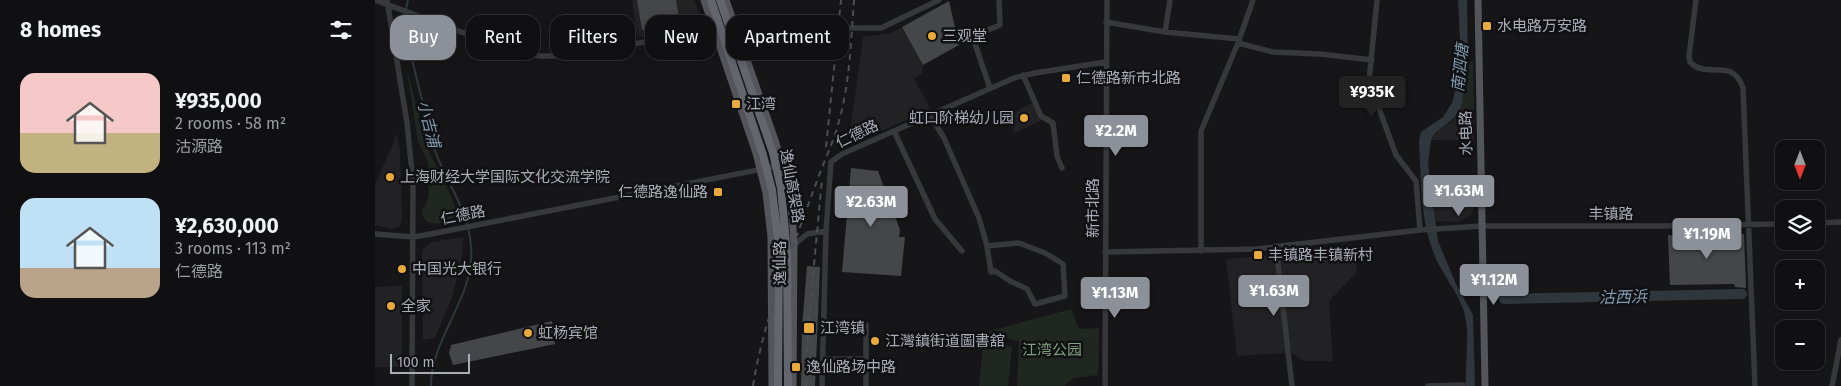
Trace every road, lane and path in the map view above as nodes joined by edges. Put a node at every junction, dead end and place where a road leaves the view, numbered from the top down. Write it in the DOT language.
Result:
graph roads {
  1 [pos="375,0"];
  2 [pos="703,0"];
  3 [pos="711,0"];
  4 [pos="720,0"];
  5 [pos="726,0"];
  6 [pos="939,0"];
  7 [pos="999,0"];
  8 [pos="1107,0"];
  9 [pos="1170,0"];
  10 [pos="1253,0"];
  11 [pos="1377,0"];
  12 [pos="1478,0"];
  13 [pos="1696,0"];
  14 [pos="387,2"];
  15 [pos="709,15"];
  16 [pos="732,15"];
  17 [pos="1106,22"];
  18 [pos="849,28"];
  19 [pos="1165,32"];
  20 [pos="716,35"];
  21 [pos="1239,41"];
  22 [pos="645,43"];
  23 [pos="747,60"];
  24 [pos="1371,60"];
  25 [pos="1106,62"];
  26 [pos="1023,75"];
  27 [pos="990,88"];
  28 [pos="930,115"];
  29 [pos="894,131"];
  30 [pos="783,166"];
  31 [pos="1062,168"];
  32 [pos="761,170"];
  33 [pos="1841,222"];
  34 [pos="1825,223"];
  35 [pos="1775,224"];
  36 [pos="1748,225"];
  37 [pos="1482,226"];
  38 [pos="1422,230"];
  39 [pos="826,231"];
  40 [pos="375,234"];
  41 [pos="414,237"];
  42 [pos="794,246"];
  43 [pos="987,246"];
  44 [pos="1276,246"];
  45 [pos="962,251"];
  46 [pos="1201,251"];
  47 [pos="1105,252"];
  48 [pos="866,325"];
  49 [pos="1841,340"];
  50 [pos="823,359"];
  51 [pos="866,359"];
  52 [pos="1463,385"];
  53 [pos="412,386"];
  54 [pos="772,386"];
  55 [pos="778,386"];
  56 [pos="788,386"];
  57 [pos="793,386"];
  58 [pos="822,386"];
  59 [pos="866,386"];
  60 [pos="1105,386"];
  61 [pos="1291,386"];
  62 [pos="1428,386"];
  63 [pos="1485,386"];
  64 [pos="1755,386"];
  65 [pos="1831,386"];
  1 -- 14 [label="street"];
  2 -- 15 [label="main road, 逸仙路"];
  3 -- 55 [label="highway, 逸仙高架路, bridge"];
  4 -- 56 [label="highway, 逸仙高架路, bridge"];
  5 -- 16 [label="main road, 逸仙路"];
  6 -- 18 [label="street"];
  7 -- 27 [label="street"];
  8 -- 17 [label="street, 新市北路"];
  9 -- 19 [label="street"];
  10 -- 21 [label="street"];
  11 -- 24 [label="street"];
  12 -- 37 [label="main road, 水电路"];
  13 -- 36 [label="street"];
  14 -- 22 [label="street"];
  14 -- 41 [label="street"];
  17 -- 19 [label="street"];
  17 -- 25 [label="street, 新市北路"];
  19 -- 21 [label="street"];
  20 -- 32 [label="main road, 逸仙路"];
  21 -- 24 [label="street"];
  21 -- 46 [label="street"];
  23 -- 30 [label="main road, 逸仙路"];
  24 -- 38 [label="street"];
  25 -- 26 [label="street, 仁德路"];
  25 -- 47 [label="street, 新市北路"];
  26 -- 27 [label="street, 仁德路"];
  26 -- 31 [label="street"];
  27 -- 28 [label="street, 仁德路"];
  28 -- 29 [label="street, 仁德路"];
  28 -- 43 [label="street"];
  29 -- 39 [label="street, 仁德路"];
  29 -- 45 [label="street"];
  30 -- 32 [label="street, 仁德路"];
  30 -- 42 [label="main road, 逸仙路"];
  32 -- 41 [label="street, 仁德路"];
  32 -- 54 [label="main road, 逸仙路"];
  33 -- 34 [label="street"];
  35 -- 36 [label="street, 丰镇路"];
  36 -- 37 [label="street, 丰镇路"];
  36 -- 64 [label="street"];
  37 -- 38 [label="street, 丰镇路"];
  37 -- 63 [label="main road, 水电路"];
  38 -- 44 [label="street"];
  39 -- 42 [label="street"];
  39 -- 50 [label="street, 仁德路"];
  40 -- 41 [label="street, 仁德路"];
  41 -- 53 [label="street"];
  42 -- 57 [label="main road, 逸仙路"];
  43 -- 43 [label="street"];
  44 -- 46 [label="street"];
  44 -- 61 [label="street"];
  46 -- 47 [label="street"];
  47 -- 60 [label="street, 新市北路"];
  48 -- 51 [label="street"];
  49 -- 65 [label="street"];
  50 -- 51 [label="street"];
  50 -- 58 [label="street, 仁德路"];
  51 -- 59 [label="street"];
  52 -- 62 [label="street"];
}
